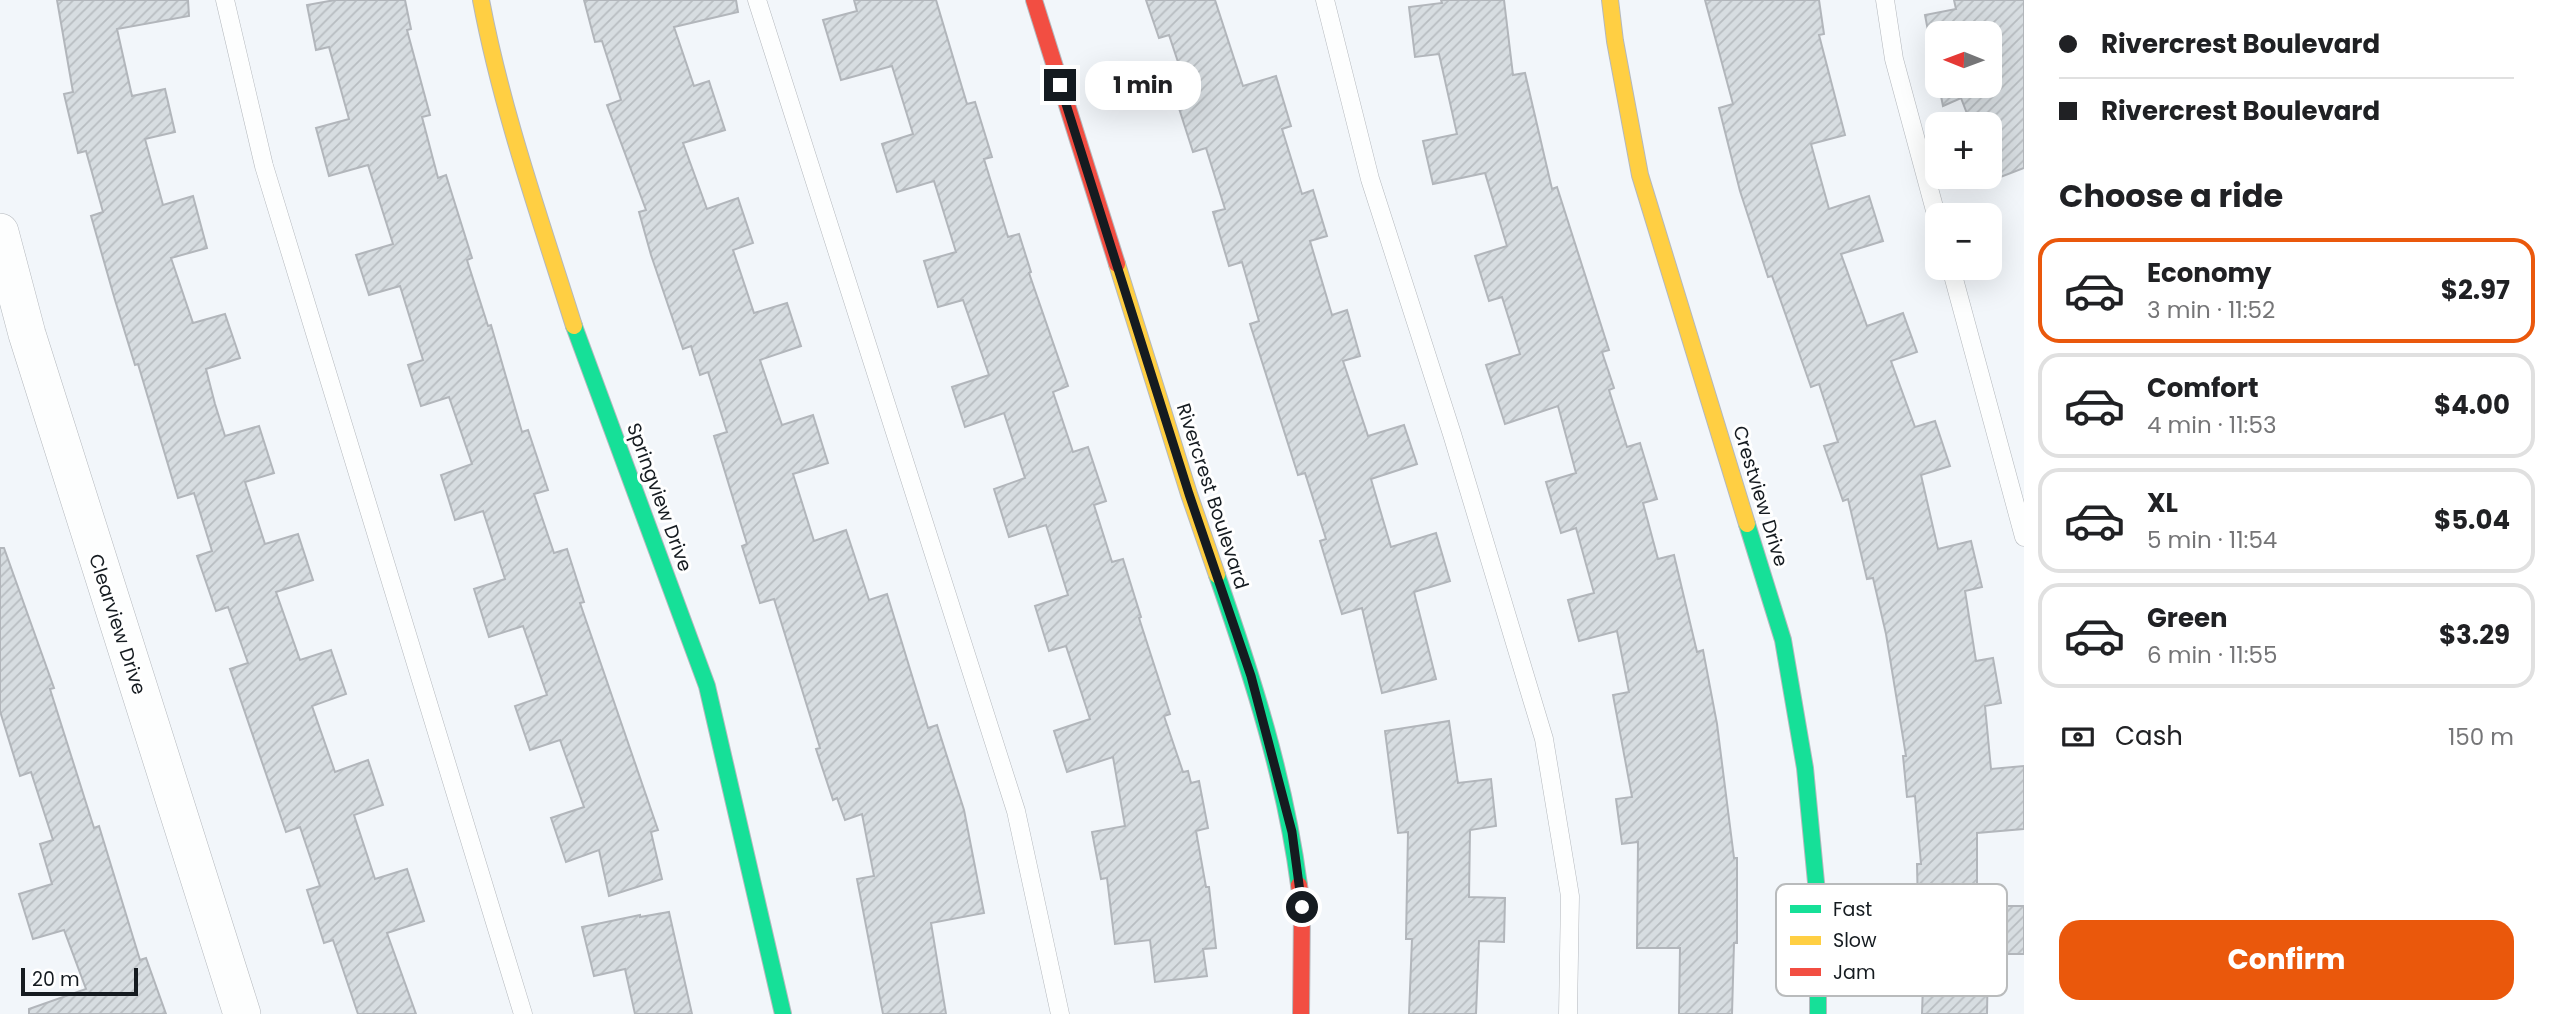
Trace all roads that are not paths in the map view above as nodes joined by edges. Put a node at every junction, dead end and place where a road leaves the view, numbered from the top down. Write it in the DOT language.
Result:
graph roads {
  1 [pos="225,0"];
  2 [pos="481,0"];
  3 [pos="757,0"];
  4 [pos="1034,0"];
  5 [pos="1325,0"];
  6 [pos="1611,0"];
  7 [pos="1885,0"];
  8 [pos="1933,203"];
  9 [pos="0,232"];
  10 [pos="1954,280"];
  11 [pos="2024,537"];
  12 [pos="1816,884"];
  13 [pos="1818,996"];
  14 [pos="242,1014"];
  15 [pos="523,1014"];
  16 [pos="783,1014"];
  17 [pos="1060,1014"];
  18 [pos="1301,1014"];
  19 [pos="1568,1014"];
  20 [pos="1818,1014"];
  1 -- 15 [label="lane"];
  2 -- 16 [label="street, Springview Drive"];
  3 -- 17 [label="lane"];
  4 -- 18 [label="street, Rivercrest Boulevard"];
  5 -- 19 [label="lane"];
  6 -- 12 [label="street, Crestview Drive"];
  7 -- 8 [label="lane"];
  9 -- 14 [label="street, Clearview Drive"];
  10 -- 11 [label="lane"];
  13 -- 20 [label="street, Crestview Drive"];
}
